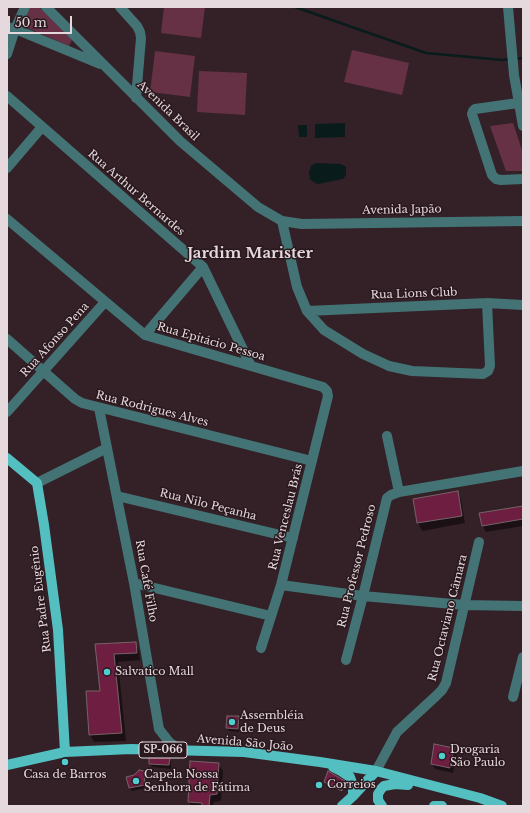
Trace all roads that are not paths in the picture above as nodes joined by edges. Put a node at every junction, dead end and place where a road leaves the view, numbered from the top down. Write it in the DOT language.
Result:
graph roads {
  1 [pos="25,7"];
  2 [pos="46,7"];
  3 [pos="120,7"];
  4 [pos="508,7"];
  5 [pos="11,28"];
  6 [pos="7,54"];
  7 [pos="105,66"];
  8 [pos="7,96"];
  9 [pos="136,98"];
  10 [pos="518,103"];
  11 [pos="42,126"];
  12 [pos="523,126"];
  13 [pos="7,168"];
  14 [pos="523,179"];
  15 [pos="7,219"];
  16 [pos="523,220"];
  17 [pos="282,221"];
  18 [pos="203,267"];
  19 [pos="105,302"];
  20 [pos="488,303"];
  21 [pos="523,305"];
  22 [pos="307,311"];
  23 [pos="145,336"];
  24 [pos="7,339"];
  25 [pos="252,366"];
  26 [pos="43,370"];
  27 [pos="327,391"];
  28 [pos="99,408"];
  29 [pos="7,412"];
  30 [pos="387,436"];
  31 [pos="107,448"];
  32 [pos="7,458"];
  33 [pos="312,461"];
  34 [pos="523,471"];
  35 [pos="37,483"];
  36 [pos="399,492"];
  37 [pos="117,496"];
  38 [pos="293,538"];
  39 [pos="479,542"];
  40 [pos="134,583"];
  41 [pos="281,585"];
  42 [pos="363,596"];
  43 [pos="464,605"];
  44 [pos="523,606"];
  45 [pos="271,616"];
  46 [pos="261,648"];
  47 [pos="523,658"];
  48 [pos="346,660"];
  49 [pos="513,697"];
  50 [pos="181,750"];
  51 [pos="65,752"];
  52 [pos="320,762"];
  53 [pos="7,765"];
  54 [pos="376,771"];
  55 [pos="440,788"];
  56 [pos="353,796"];
  57 [pos="342,806"];
  58 [pos="382,806"];
  59 [pos="434,806"];
  60 [pos="442,806"];
  61 [pos="502,806"];
  1 -- 5 [label="street"];
  2 -- 7 [label="street, Avenida Brasil"];
  3 -- 9 [label="street"];
  4 -- 10 [label="street"];
  5 -- 6 [label="street"];
  5 -- 7 [label="street"];
  7 -- 9 [label="street, Avenida Brasil"];
  8 -- 11 [label="street, Rua Arthur Bernardes"];
  9 -- 17 [label="street, Avenida Brasil"];
  10 -- 12 [label="street"];
  10 -- 14 [label="street"];
  11 -- 13 [label="street"];
  11 -- 18 [label="street, Rua Arthur Bernardes"];
  15 -- 19 [label="street, Rua Epitácio Pessoa"];
  16 -- 17 [label="street, Avenida Japão"];
  17 -- 22 [label="street"];
  18 -- 23 [label="street"];
  18 -- 25 [label="street, Rua Arthur Bernardes"];
  19 -- 23 [label="street, Rua Epitácio Pessoa"];
  19 -- 26 [label="street, Rua Afonso Pena"];
  20 -- 21 [label="street, Rua Lions Club"];
  20 -- 22 [label="street, Rua Lions Club"];
  20 -- 22 [label="street"];
  23 -- 25 [label="street, Rua Epitácio Pessoa"];
  24 -- 26 [label="street, Rua Rodrigues Alves"];
  25 -- 27 [label="street, Rua Epitácio Pessoa"];
  26 -- 28 [label="street, Rua Rodrigues Alves"];
  26 -- 29 [label="street, Rua Afonso Pena"];
  27 -- 33 [label="street, Rua Venceslau Brás"];
  28 -- 31 [label="street, Rua Café Filho"];
  28 -- 33 [label="street, Rua Rodrigues Alves"];
  30 -- 36 [label="street"];
  31 -- 35 [label="street"];
  31 -- 37 [label="street, Rua Café Filho"];
  32 -- 35 [label="main road"];
  33 -- 38 [label="street, Rua Venceslau Brás"];
  34 -- 36 [label="street, Rua Professor Pedroso"];
  35 -- 51 [label="main road, Rua Padre Eugênio"];
  36 -- 42 [label="street, Rua Professor Pedroso"];
  37 -- 38 [label="street, Rua Nilo Peçanha"];
  37 -- 40 [label="street, Rua Café Filho"];
  38 -- 41 [label="street, Rua Venceslau Brás"];
  39 -- 43 [label="street, Rua Octaviano Câmara"];
  40 -- 45 [label="street"];
  40 -- 50 [label="street, Rua Café Filho"];
  41 -- 42 [label="street"];
  41 -- 45 [label="street, Rua Venceslau Brás"];
  42 -- 43 [label="street"];
  42 -- 48 [label="street, Rua Professor Pedroso"];
  43 -- 44 [label="street"];
  43 -- 54 [label="street, Rua Octaviano Câmara"];
  45 -- 46 [label="street, Rua Venceslau Brás"];
  47 -- 49 [label="street"];
  50 -- 51 [label="main road, Avenida São João / SP-066"];
  50 -- 52 [label="main road, Avenida São João / SP-066"];
  51 -- 53 [label="main road, Avenida São João / SP-066"];
  52 -- 54 [label="main road, Avenida São João / SP-066"];
  52 -- 56 [label="main road"];
  54 -- 55 [label="main road, Avenida São João / SP-066"];
  54 -- 56 [label="main road"];
  55 -- 58 [label="main road"];
  55 -- 61 [label="main road, Avenida São João / SP-066"];
  56 -- 57 [label="main road"];
  59 -- 60 [label="main road"];
}
